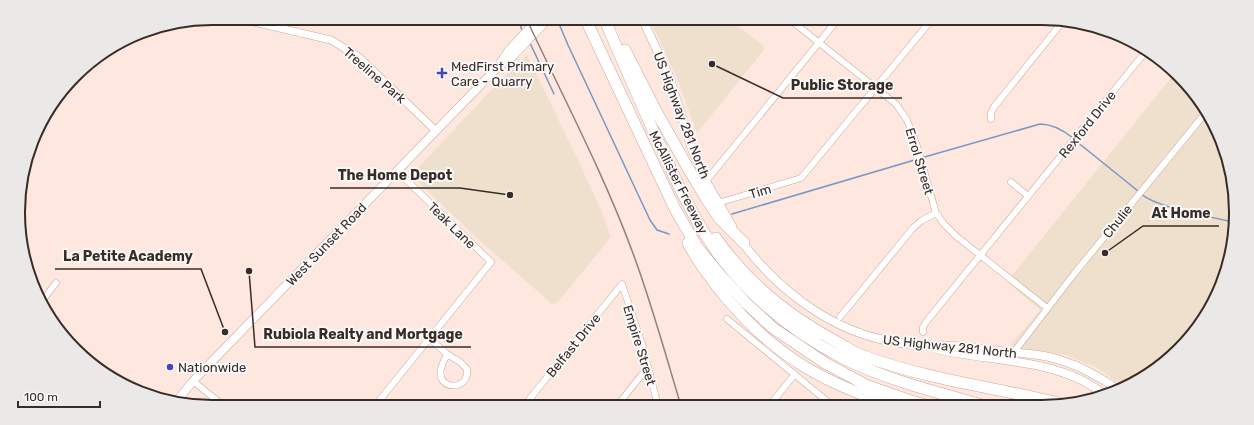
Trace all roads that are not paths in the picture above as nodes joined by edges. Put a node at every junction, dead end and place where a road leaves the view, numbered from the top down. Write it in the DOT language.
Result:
graph roads {
  1 [pos="266,25"];
  2 [pos="532,25"];
  3 [pos="542,25"];
  4 [pos="588,25"];
  5 [pos="609,25"];
  6 [pos="610,25"];
  7 [pos="645,25"];
  8 [pos="797,25"];
  9 [pos="833,25"];
  10 [pos="927,25"];
  11 [pos="1059,26"];
  12 [pos="819,43"];
  13 [pos="1143,55"];
  14 [pos="496,69"];
  15 [pos="875,87"];
  16 [pos="1202,117"];
  17 [pos="991,118"];
  18 [pos="436,131"];
  19 [pos="655,135"];
  20 [pos="397,171"];
  21 [pos="706,181"];
  22 [pos="1012,182"];
  23 [pos="1028,196"];
  24 [pos="670,199"];
  25 [pos="718,203"];
  26 [pos="936,213"];
  27 [pos="744,243"];
  28 [pos="980,254"];
  29 [pos="56,283"];
  30 [pos="622,284"];
  31 [pos="45,297"];
  32 [pos="1047,308"];
  33 [pos="840,317"];
  34 [pos="727,319"];
  35 [pos="923,332"];
  36 [pos="430,338"];
  37 [pos="922,345"];
  38 [pos="1014,352"];
  39 [pos="447,354"];
  40 [pos="647,368"];
  41 [pos="794,374"];
  42 [pos="193,381"];
  43 [pos="1113,386"];
  44 [pos="1099,391"];
  45 [pos="180,397"];
  46 [pos="216,400"];
  47 [pos="380,400"];
  48 [pos="529,400"];
  49 [pos="622,400"];
  50 [pos="656,400"];
  51 [pos="774,400"];
  52 [pos="826,400"];
  53 [pos="878,400"];
  54 [pos="908,400"];
  55 [pos="965,400"];
  56 [pos="1048,400"];
  1 -- 18 [label="street, Treeline Park"];
  2 -- 14 [label="main road, West Sunset Road"];
  3 -- 14 [label="main road, West Sunset Road"];
  4 -- 24 [label="highway, McAllister Freeway"];
  5 -- 19 [label="highway, McAllister Freeway"];
  6 -- 27 [label="highway"];
  7 -- 21 [label="main road, US Highway 281 North"];
  8 -- 12 [label="street, Errol Street"];
  9 -- 12 [label="street"];
  10 -- 15 [label="street"];
  11 -- 17 [label="street"];
  12 -- 15 [label="street, Errol Street"];
  12 -- 21 [label="street"];
  13 -- 23 [label="street, Rexford Drive"];
  14 -- 18 [label="main road, West Sunset Road"];
  15 -- 25 [label="street, Tim"];
  15 -- 26 [label="street, Errol Street"];
  16 -- 32 [label="street, Chulie"];
  18 -- 20 [label="main road, West Sunset Road"];
  19 -- 55 [label="highway, McAllister Freeway"];
  19 -- 56 [label="highway"];
  20 -- 36 [label="street, Teak Lane"];
  20 -- 42 [label="main road, West Sunset Road"];
  21 -- 25 [label="main road, US Highway 281 North"];
  22 -- 23 [label="street"];
  23 -- 28 [label="street, Rexford Drive"];
  24 -- 53 [label="highway"];
  24 -- 54 [label="highway, McAllister Freeway"];
  25 -- 27 [label="main road, US Highway 281 North"];
  26 -- 28 [label="street, Errol Street"];
  26 -- 33 [label="street"];
  27 -- 37 [label="main road, US Highway 281 North"];
  28 -- 32 [label="street, Errol Street"];
  28 -- 35 [label="street, Rexford Drive"];
  29 -- 31 [label="street"];
  30 -- 40 [label="street, Empire Street"];
  30 -- 48 [label="street, Belfast Drive"];
  32 -- 38 [label="street, Chulie"];
  34 -- 41 [label="street"];
  36 -- 39 [label="street"];
  36 -- 47 [label="street"];
  37 -- 38 [label="main road, US Highway 281 North"];
  37 -- 44 [label="main road"];
  38 -- 43 [label="main road, US Highway 281 North"];
  39 -- 39 [label="street"];
  40 -- 49 [label="street"];
  40 -- 50 [label="street, Empire Street"];
  41 -- 51 [label="street"];
  41 -- 52 [label="street"];
  42 -- 45 [label="main road, West Sunset Road"];
  42 -- 46 [label="street"];
}
